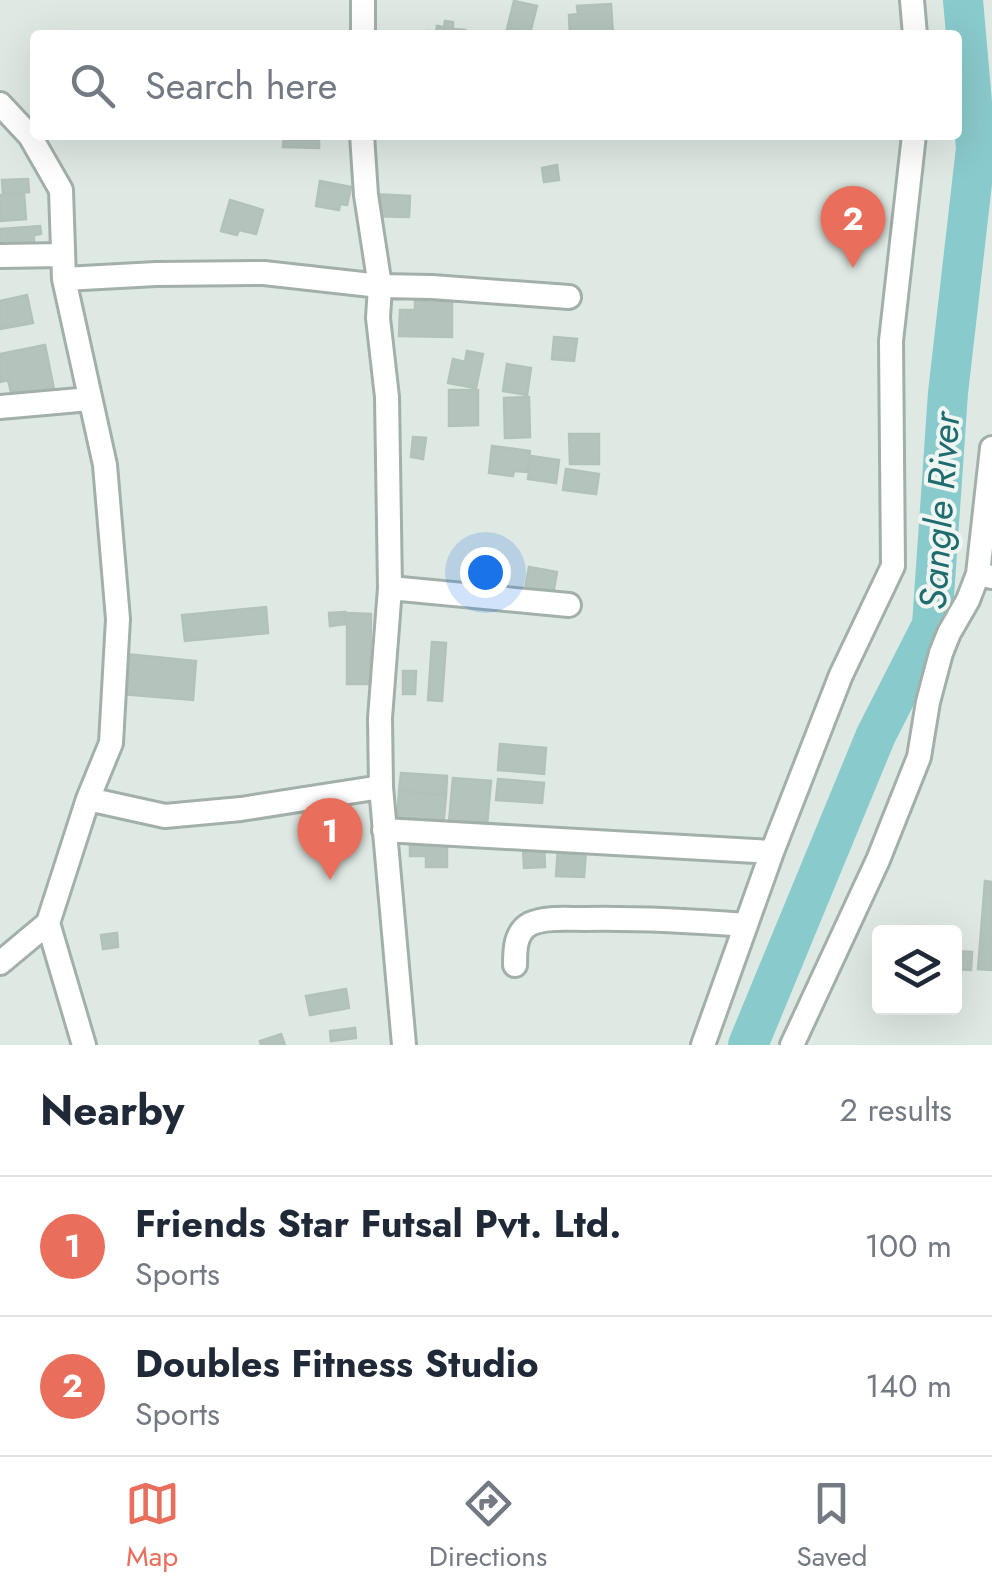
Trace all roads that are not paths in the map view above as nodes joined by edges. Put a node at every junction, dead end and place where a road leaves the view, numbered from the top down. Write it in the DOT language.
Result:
graph roads {
  1 [pos="363,0"];
  2 [pos="912,0"];
  3 [pos="363,30"];
  4 [pos="914,30"];
  5 [pos="0,104"];
  6 [pos="30,136"];
  7 [pos="32,140"];
  8 [pos="362,140"];
  9 [pos="913,140"];
  10 [pos="63,255"];
  11 [pos="0,256"];
  12 [pos="64,279"];
  13 [pos="380,286"];
  14 [pos="570,298"];
  15 [pos="90,400"];
  16 [pos="0,407"];
  17 [pos="992,448"];
  18 [pos="985,576"];
  19 [pos="390,588"];
  20 [pos="569,605"];
  21 [pos="380,787"];
  22 [pos="88,799"];
  23 [pos="384,830"];
  24 [pos="772,852"];
  25 [pos="48,923"];
  26 [pos="746,925"];
  27 [pos="0,963"];
  28 [pos="515,965"];
  29 [pos="84,1045"];
  30 [pos="404,1045"];
  31 [pos="703,1045"];
  32 [pos="792,1045"];
  1 -- 3 [label="street"];
  2 -- 4 [label="street"];
  5 -- 6 [label="street"];
  7 -- 10 [label="street"];
  8 -- 13 [label="street"];
  9 -- 24 [label="street"];
  10 -- 11 [label="street"];
  10 -- 12 [label="street"];
  12 -- 13 [label="street"];
  12 -- 15 [label="street"];
  13 -- 14 [label="street"];
  13 -- 19 [label="street"];
  15 -- 16 [label="street"];
  15 -- 22 [label="street"];
  17 -- 18 [label="street"];
  18 -- 32 [label="street"];
  19 -- 20 [label="street"];
  19 -- 21 [label="street"];
  21 -- 22 [label="street"];
  21 -- 23 [label="street"];
  22 -- 25 [label="street"];
  23 -- 24 [label="street"];
  23 -- 30 [label="street"];
  24 -- 26 [label="street"];
  25 -- 27 [label="street"];
  25 -- 29 [label="street"];
  26 -- 28 [label="street"];
  26 -- 31 [label="street"];
}
